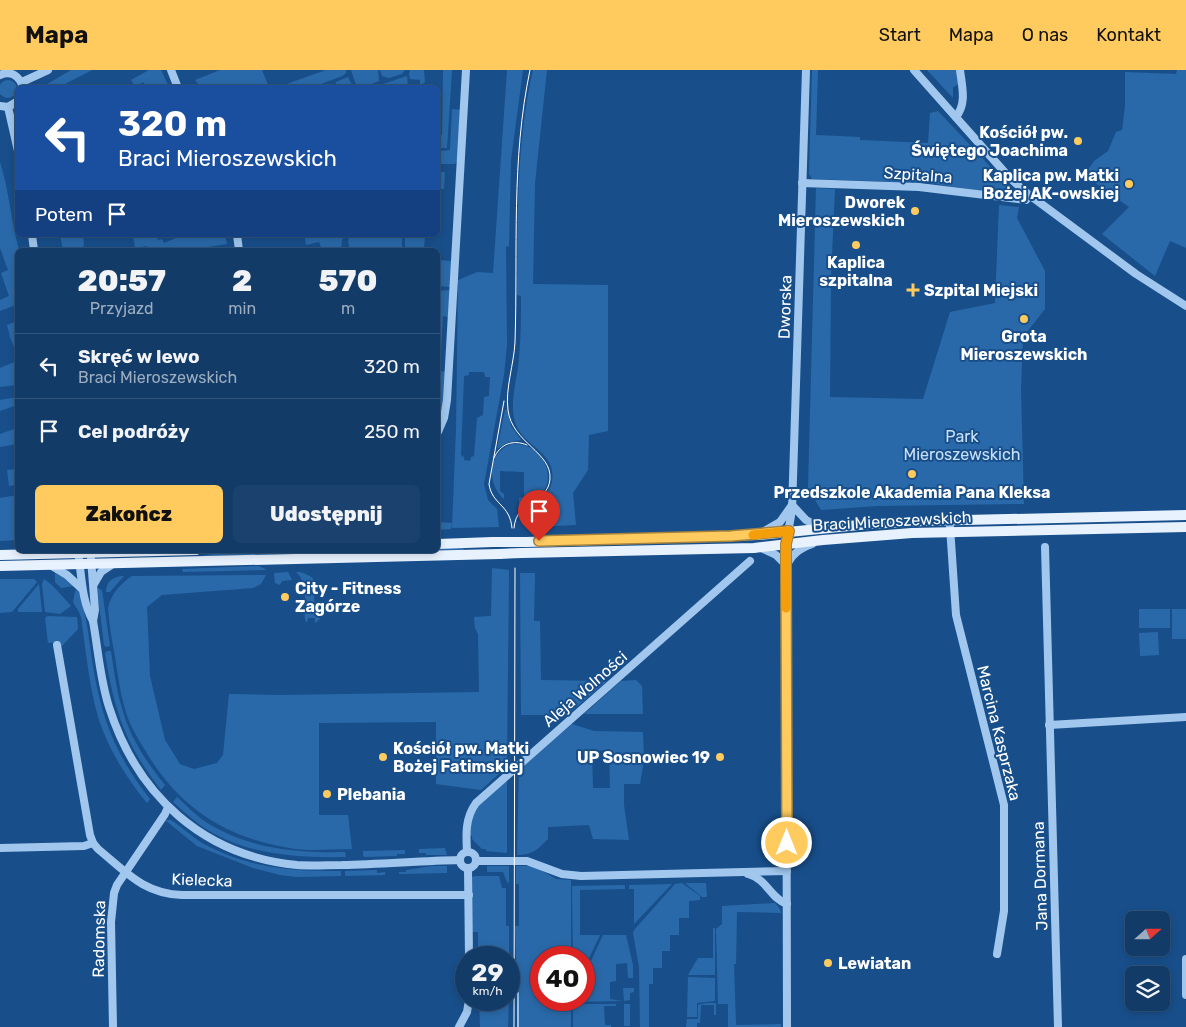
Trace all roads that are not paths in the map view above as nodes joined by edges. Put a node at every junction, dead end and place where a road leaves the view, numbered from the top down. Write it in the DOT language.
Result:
graph roads {
  1 [pos="48,70"];
  2 [pos="171,70"];
  3 [pos="466,70"];
  4 [pos="806,70"];
  5 [pos="914,70"];
  6 [pos="960,70"];
  7 [pos="2,73"];
  8 [pos="22,85"];
  9 [pos="177,85"];
  10 [pos="4,106"];
  11 [pos="956,117"];
  12 [pos="15,141"];
  13 [pos="802,184"];
  14 [pos="1030,196"];
  15 [pos="1186,306"];
  16 [pos="440,427"];
  17 [pos="792,505"];
  18 [pos="1186,515"];
  19 [pos="949,520"];
  20 [pos="1186,527"];
  21 [pos="821,528"];
  22 [pos="789,531"];
  23 [pos="950,532"];
  24 [pos="758,534"];
  25 [pos="823,540"];
  26 [pos="482,543"];
  27 [pos="440,544"];
  28 [pos="786,544"];
  29 [pos="759,547"];
  30 [pos="1045,547"];
  31 [pos="36,553"];
  32 [pos="78,553"];
  33 [pos="90,553"];
  34 [pos="481,554"];
  35 [pos="0,555"];
  36 [pos="750,561"];
  37 [pos="92,564"];
  38 [pos="113,564"];
  39 [pos="80,565"];
  40 [pos="786,565"];
  41 [pos="0,566"];
  42 [pos="52,566"];
  43 [pos="93,585"];
  44 [pos="81,588"];
  45 [pos="93,621"];
  46 [pos="56,645"];
  47 [pos="1186,717"];
  48 [pos="1049,725"];
  49 [pos="168,807"];
  50 [pos="94,843"];
  51 [pos="0,848"];
  52 [pos="467,852"];
  53 [pos="460,860"];
  54 [pos="476,861"];
  55 [pos="468,868"];
  56 [pos="787,871"];
  57 [pos="126,872"];
  58 [pos="741,872"];
  59 [pos="469,895"];
  60 [pos="787,904"];
  61 [pos="469,946"];
  62 [pos="997,954"];
  63 [pos="1186,959"];
  64 [pos="1186,995"];
  65 [pos="467,1011"];
  66 [pos="113,1027"];
  67 [pos="459,1027"];
  68 [pos="787,1027"];
  69 [pos="1058,1027"];
  1 -- 8 [label="street"];
  2 -- 9 [label="street"];
  3 -- 16 [label="street"];
  4 -- 13 [label="street, Dworska"];
  5 -- 11 [label="street"];
  6 -- 11 [label="street"];
  7 -- 8 [label="street"];
  10 -- 12 [label="street"];
  11 -- 14 [label="street"];
  13 -- 14 [label="street, Szpitalna"];
  13 -- 17 [label="street, Dworska"];
  14 -- 15 [label="street"];
  17 -- 21 [label="street"];
  17 -- 22 [label="street, Dworska"];
  17 -- 24 [label="street"];
  18 -- 19 [label="main road, Braci Mieroszewskich"];
  19 -- 21 [label="main road, Braci Mieroszewskich"];
  19 -- 23 [label="street, Marcina Kasprzaka"];
  20 -- 23 [label="main road, Braci Mieroszewskich"];
  21 -- 22 [label="main road, Braci Mieroszewskich"];
  22 -- 24 [label="main road, Braci Mieroszewskich"];
  22 -- 28 [label="street, Dworska"];
  23 -- 25 [label="main road, Braci Mieroszewskich"];
  23 -- 62 [label="street, Marcina Kasprzaka"];
  24 -- 26 [label="main road, Braci Mieroszewskich, bridge"];
  25 -- 28 [label="main road, Braci Mieroszewskich"];
  25 -- 40 [label="street"];
  26 -- 27 [label="main road, Braci Mieroszewskich"];
  26 -- 34 [label="main road"];
  28 -- 29 [label="main road, Braci Mieroszewskich"];
  28 -- 40 [label="street, Dworska"];
  29 -- 34 [label="main road, Braci Mieroszewskich, bridge"];
  29 -- 40 [label="street"];
  30 -- 48 [label="street, Jana Dormana"];
  31 -- 35 [label="main road"];
  32 -- 39 [label="street"];
  33 -- 37 [label="street"];
  34 -- 38 [label="main road, Braci Mieroszewskich"];
  36 -- 52 [label="street, Aleja Wolności"];
  37 -- 38 [label="main road, Braci Mieroszewskich"];
  37 -- 39 [label="main road, Braci Mieroszewskich"];
  37 -- 43 [label="street"];
  38 -- 43 [label="street"];
  39 -- 42 [label="main road, Braci Mieroszewskich"];
  39 -- 44 [label="street"];
  40 -- 56 [label="street, Dworska"];
  41 -- 42 [label="main road, Braci Mieroszewskich"];
  42 -- 44 [label="street"];
  43 -- 45 [label="street"];
  44 -- 45 [label="street"];
  45 -- 49 [label="street"];
  46 -- 50 [label="street, Kielecka"];
  47 -- 48 [label="street"];
  48 -- 69 [label="street, Jana Dormana"];
  49 -- 53 [label="street"];
  49 -- 57 [label="street, Radomska"];
  50 -- 51 [label="street"];
  50 -- 57 [label="street, Kielecka"];
  52 -- 53 [label="street"];
  52 -- 54 [label="street"];
  53 -- 55 [label="street"];
  54 -- 55 [label="street"];
  54 -- 58 [label="street"];
  55 -- 59 [label="street"];
  56 -- 58 [label="street"];
  56 -- 60 [label="street, Dworska"];
  57 -- 59 [label="street, Kielecka"];
  57 -- 66 [label="street, Radomska"];
  58 -- 60 [label="street"];
  59 -- 61 [label="street"];
  60 -- 68 [label="street, Dworska"];
  63 -- 64 [label="street"];
  65 -- 67 [label="street"];
}
